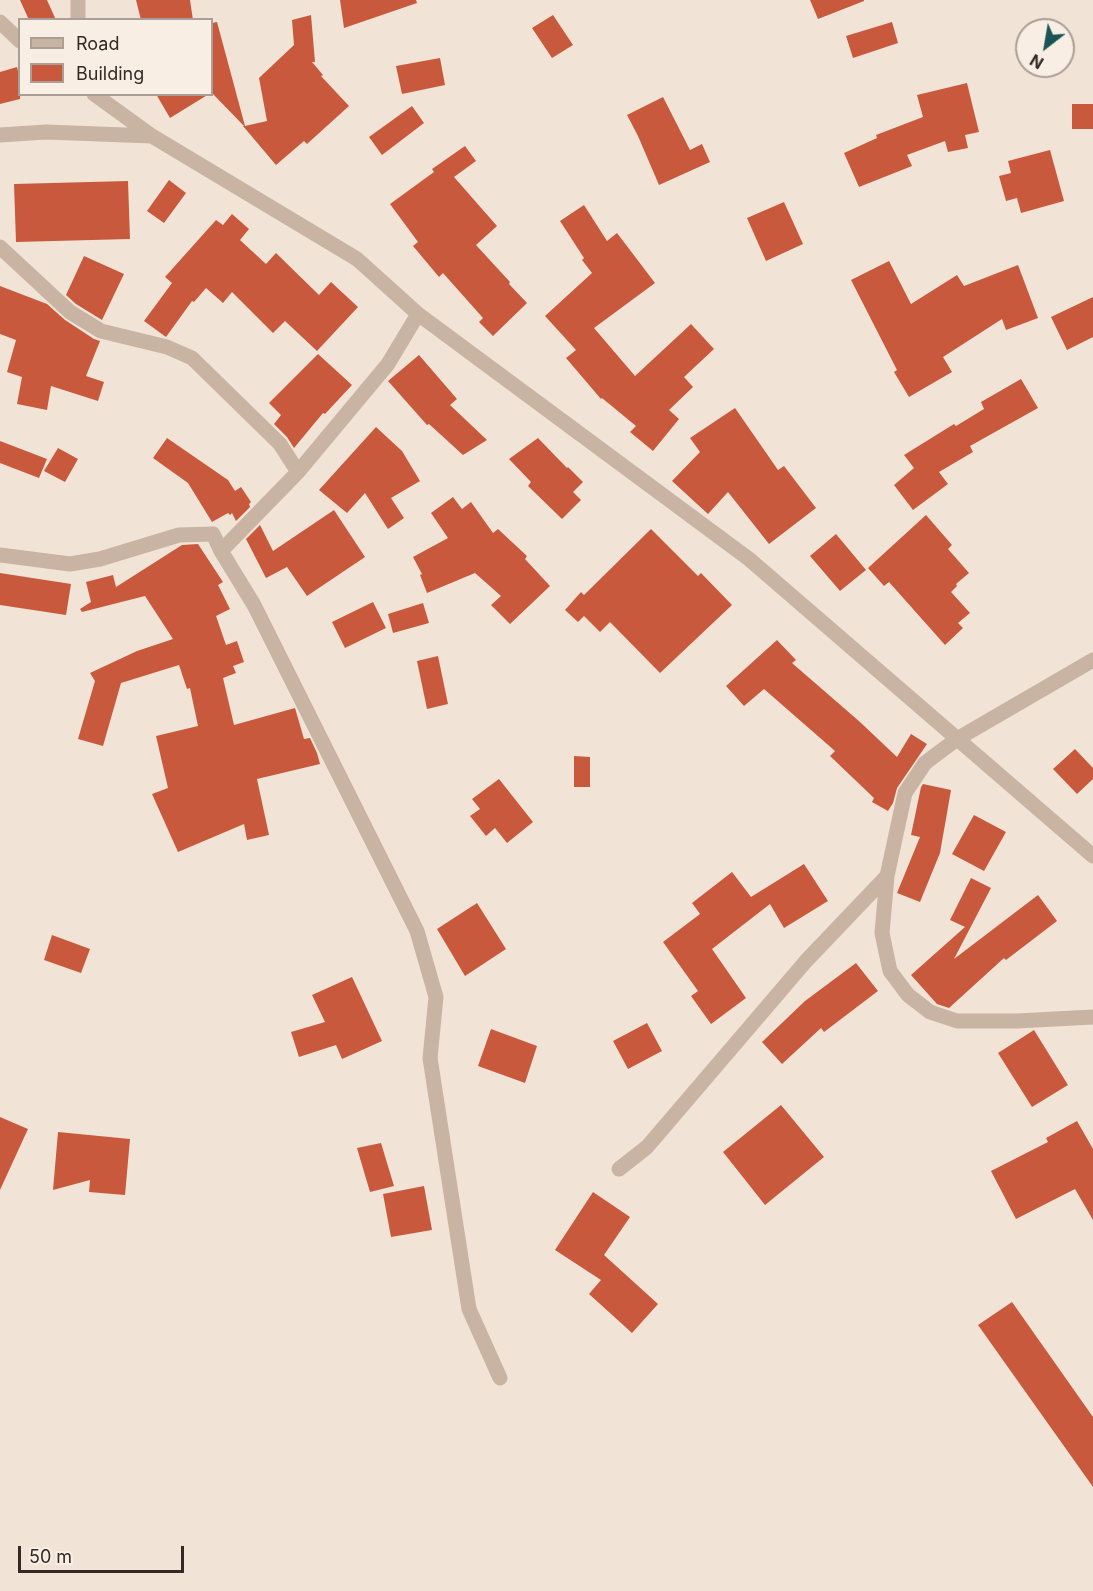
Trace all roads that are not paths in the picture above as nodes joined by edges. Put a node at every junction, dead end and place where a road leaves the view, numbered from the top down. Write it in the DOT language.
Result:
graph roads {
  1 [pos="78,0"];
  2 [pos="78,18"];
  3 [pos="0,22"];
  4 [pos="18,39"];
  5 [pos="97,96"];
  6 [pos="0,135"];
  7 [pos="152,136"];
  8 [pos="0,247"];
  9 [pos="418,314"];
  10 [pos="298,472"];
  11 [pos="221,551"];
  12 [pos="0,555"];
  13 [pos="1093,660"];
  14 [pos="957,739"];
  15 [pos="1093,856"];
  16 [pos="887,876"];
  17 [pos="1093,1017"];
  18 [pos="620,1169"];
  19 [pos="500,1378"];
  1 -- 2 [label="street"];
  3 -- 4 [label="street"];
  5 -- 7 [label="street"];
  6 -- 7 [label="street"];
  7 -- 9 [label="street"];
  8 -- 10 [label="street"];
  9 -- 10 [label="street"];
  9 -- 14 [label="street"];
  10 -- 11 [label="street"];
  11 -- 12 [label="street"];
  11 -- 19 [label="street"];
  13 -- 14 [label="street"];
  14 -- 15 [label="street"];
  14 -- 16 [label="street"];
  16 -- 17 [label="street"];
  16 -- 18 [label="street"];
}
